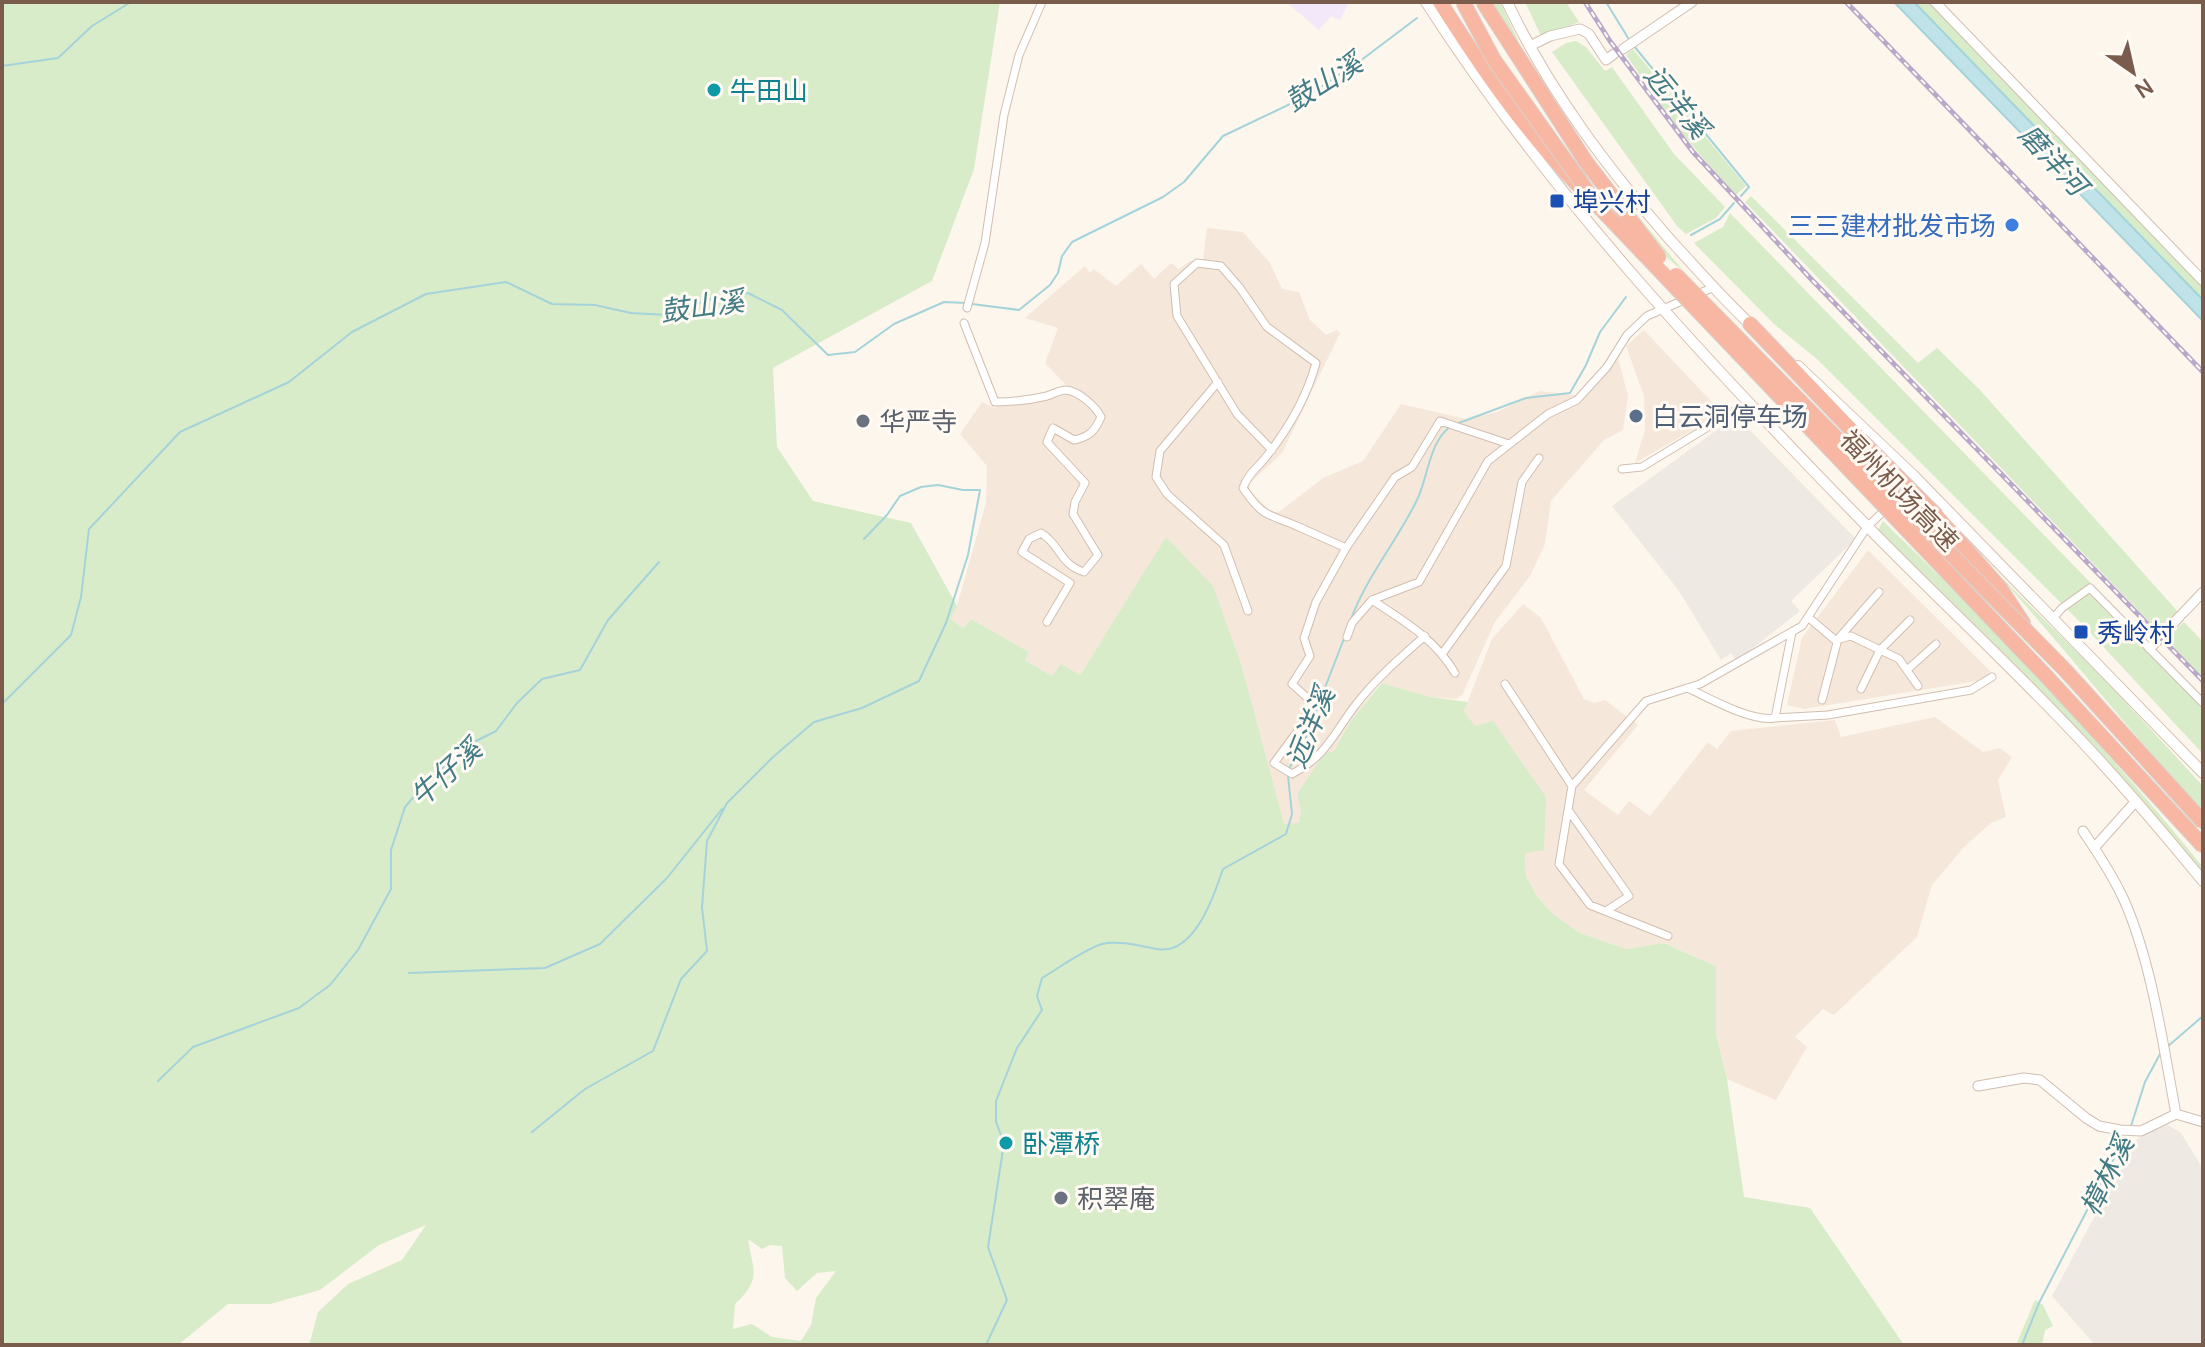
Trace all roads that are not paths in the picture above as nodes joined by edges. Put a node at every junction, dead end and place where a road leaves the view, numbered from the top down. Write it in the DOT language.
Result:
graph roads {
  1 [pos="1042,2"];
  2 [pos="1426,2"];
  3 [pos="1440,2"];
  4 [pos="1463,2"];
  5 [pos="1483,2"];
  6 [pos="1507,2"];
  7 [pos="1692,2"];
  8 [pos="1935,2"];
  9 [pos="1530,46"];
  10 [pos="1598,206"];
  11 [pos="2203,281"];
  12 [pos="1714,287"];
  13 [pos="967,308"];
  14 [pos="1662,309"];
  15 [pos="964,323"];
  16 [pos="1750,324"];
  17 [pos="1218,382"];
  18 [pos="1749,402"];
  19 [pos="1509,444"];
  20 [pos="1272,450"];
  21 [pos="1539,458"];
  22 [pos="1622,469"];
  23 [pos="1917,479"];
  24 [pos="1867,527"];
  25 [pos="1346,548"];
  26 [pos="1879,592"];
  27 [pos="2203,592"];
  28 [pos="1372,600"];
  29 [pos="1248,611"];
  30 [pos="1808,617"];
  31 [pos="2054,617"];
  32 [pos="1910,620"];
  33 [pos="1047,622"];
  34 [pos="1792,632"];
  35 [pos="1425,636"];
  36 [pos="1347,637"];
  37 [pos="1838,639"];
  38 [pos="2035,639"];
  39 [pos="1936,644"];
  40 [pos="2150,648"];
  41 [pos="1880,650"];
  42 [pos="1442,654"];
  43 [pos="1907,670"];
  44 [pos="1455,673"];
  45 [pos="1992,677"];
  46 [pos="1505,684"];
  47 [pos="1918,686"];
  48 [pos="1687,688"];
  49 [pos="1861,689"];
  50 [pos="1822,700"];
  51 [pos="2203,703"];
  52 [pos="1775,718"];
  53 [pos="2203,773"];
  54 [pos="1572,786"];
  55 [pos="2136,801"];
  56 [pos="1569,811"];
  57 [pos="2203,822"];
  58 [pos="2083,831"];
  59 [pos="2203,846"];
  60 [pos="2094,848"];
  61 [pos="2203,881"];
  62 [pos="1606,911"];
  63 [pos="1668,936"];
  64 [pos="1978,1086"];
  65 [pos="2176,1114"];
  66 [pos="2203,1122"];
  1 -- 13 [label="street"];
  2 -- 14 [label="main road"];
  3 -- 10 [label="highway, bridge"];
  4 -- 10 [label="highway, 福州机场高速, bridge"];
  5 -- 38 [label="highway, 福州机场高速, bridge"];
  6 -- 9 [label="main road"];
  7 -- 9 [label="street"];
  8 -- 11 [label="street"];
  9 -- 12 [label="main road"];
  10 -- 59 [label="highway, 福州机场高速, bridge"];
  12 -- 14 [label="street"];
  12 -- 16 [label="main road"];
  14 -- 18 [label="main road"];
  14 -- 19 [label="street"];
  15 -- 33 [label="street"];
  16 -- 23 [label="main road"];
  16 -- 38 [label="highway, bridge"];
  17 -- 20 [label="street"];
  17 -- 20 [label="street"];
  17 -- 29 [label="street"];
  18 -- 22 [label="street"];
  18 -- 24 [label="main road"];
  19 -- 25 [label="street"];
  19 -- 28 [label="street"];
  20 -- 25 [label="street"];
  21 -- 42 [label="street"];
  23 -- 24 [label="street"];
  23 -- 31 [label="main road"];
  24 -- 30 [label="street"];
  24 -- 55 [label="main road"];
  25 -- 35 [label="street"];
  26 -- 37 [label="street"];
  27 -- 40 [label="street"];
  28 -- 35 [label="street"];
  28 -- 36 [label="street"];
  30 -- 34 [label="street"];
  30 -- 37 [label="street"];
  31 -- 40 [label="street"];
  31 -- 53 [label="main road"];
  32 -- 41 [label="street"];
  34 -- 48 [label="street"];
  34 -- 52 [label="street"];
  35 -- 42 [label="street"];
  37 -- 41 [label="street"];
  37 -- 50 [label="street"];
  38 -- 57 [label="highway, 福州机场高速, bridge"];
  39 -- 43 [label="street"];
  40 -- 51 [label="street"];
  41 -- 43 [label="street"];
  41 -- 49 [label="street"];
  42 -- 44 [label="street"];
  43 -- 47 [label="street"];
  45 -- 52 [label="street"];
  46 -- 54 [label="street"];
  48 -- 52 [label="street"];
  48 -- 54 [label="street"];
  54 -- 56 [label="street"];
  55 -- 60 [label="street"];
  55 -- 61 [label="main road"];
  56 -- 62 [label="street"];
  56 -- 62 [label="street"];
  58 -- 60 [label="street"];
  60 -- 65 [label="street"];
  62 -- 63 [label="street"];
  64 -- 65 [label="street"];
  65 -- 66 [label="street"];
}
